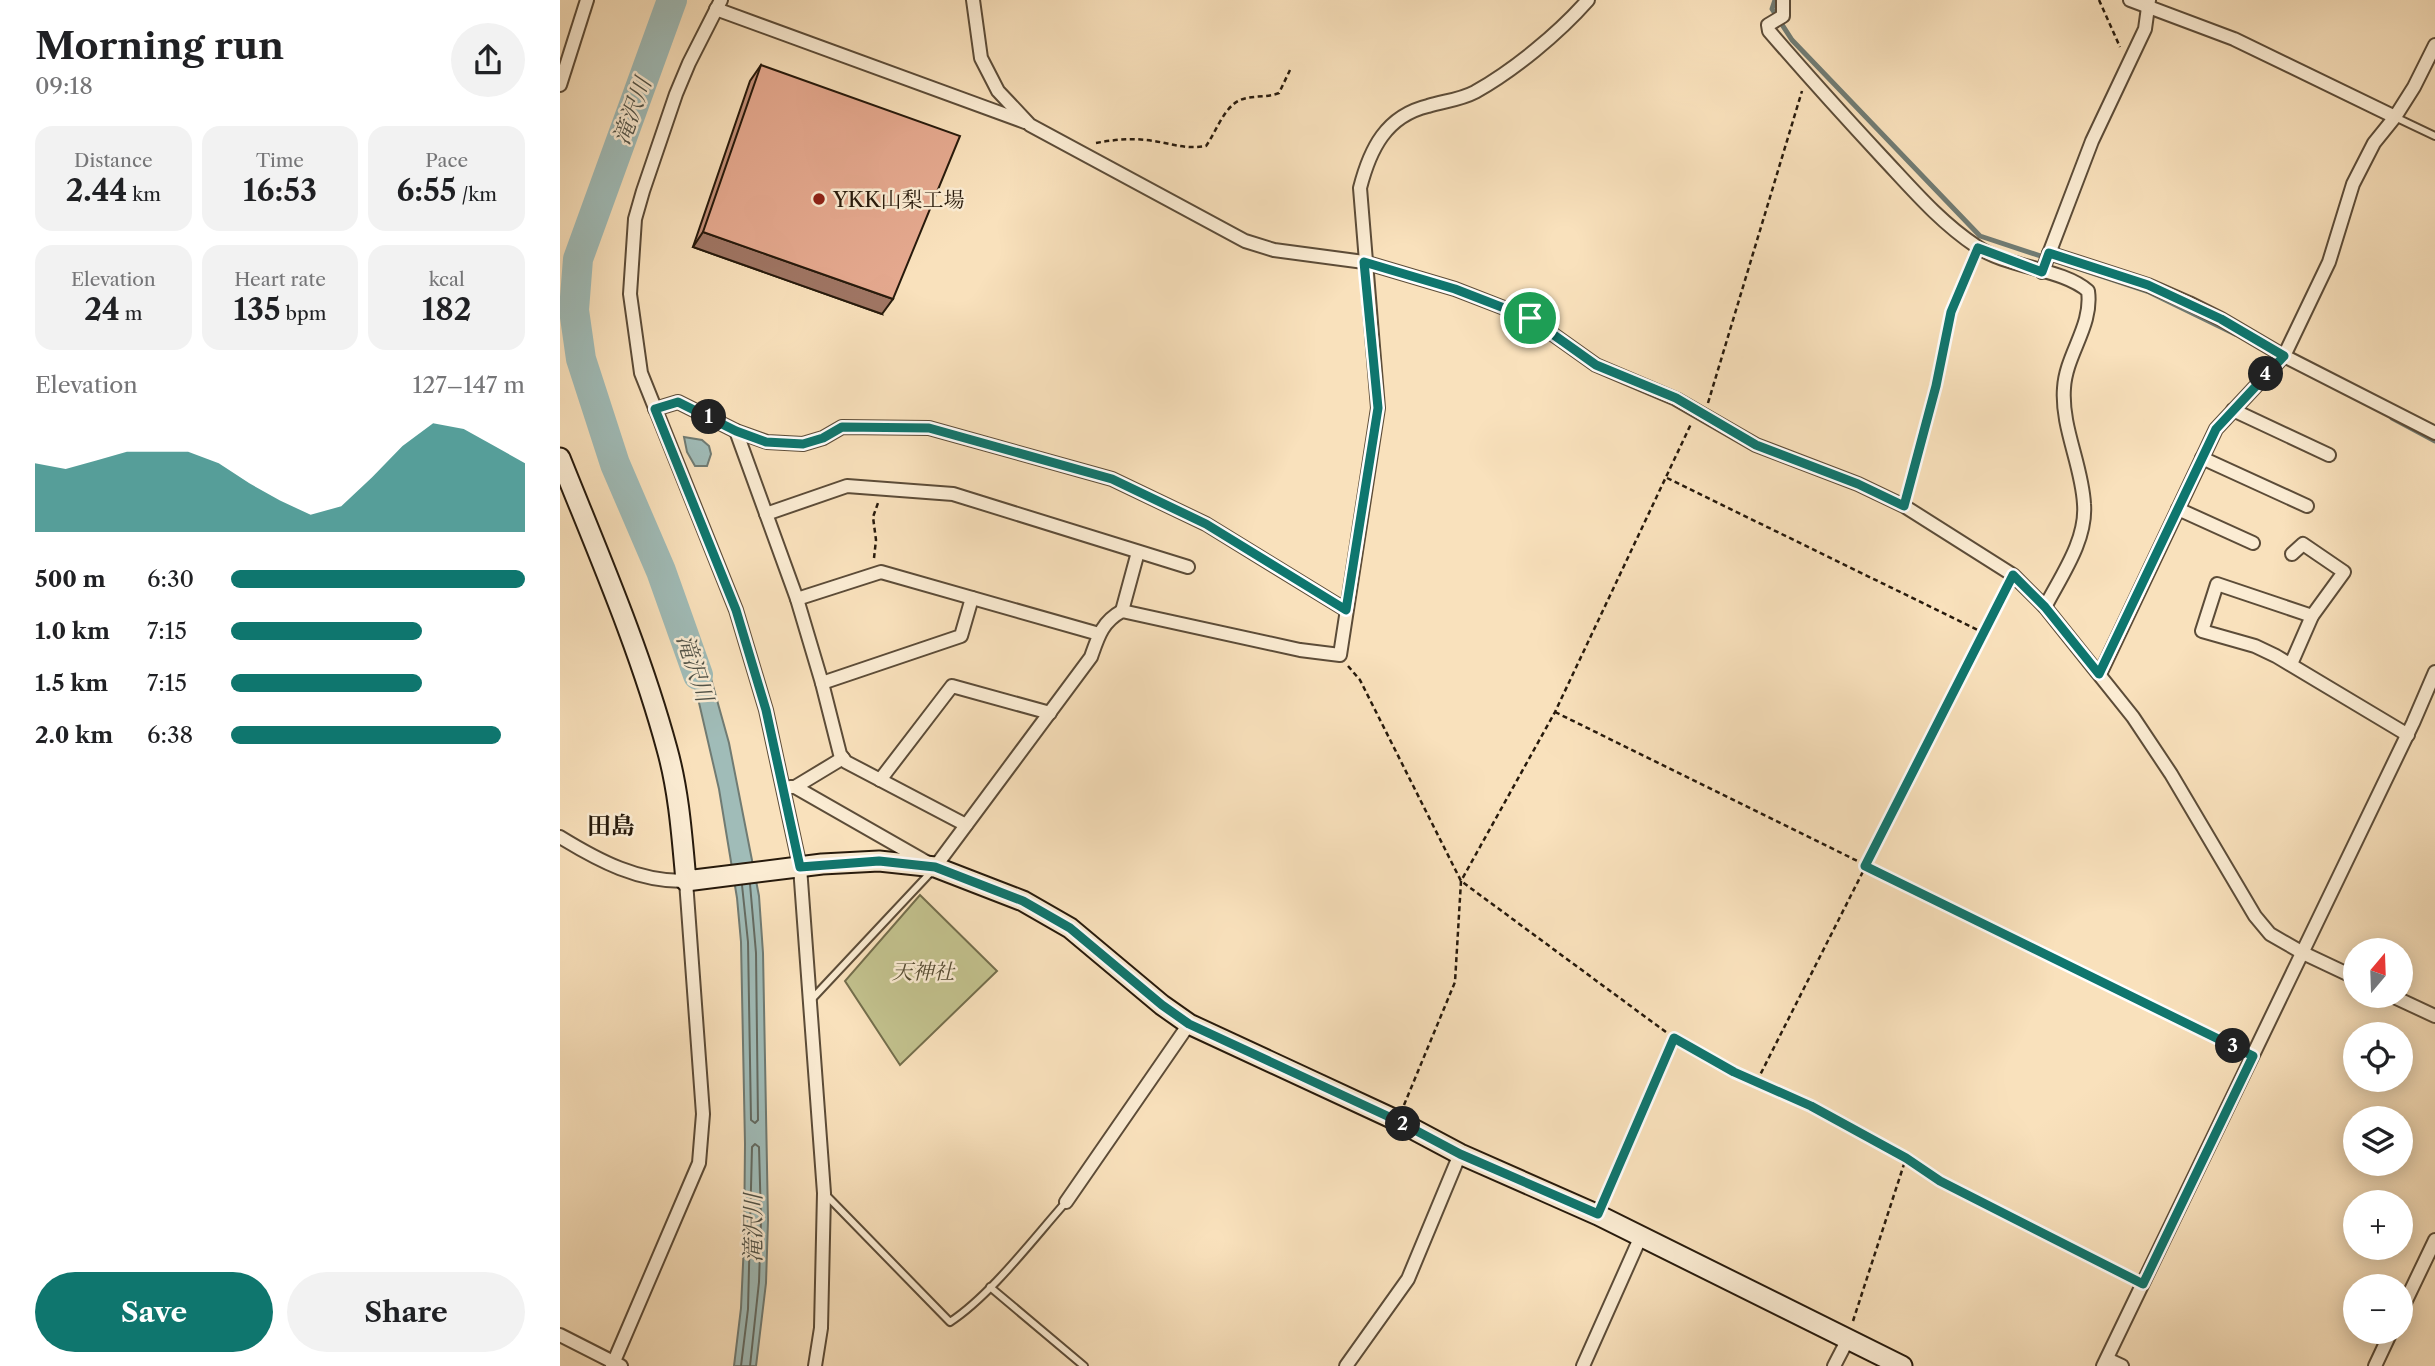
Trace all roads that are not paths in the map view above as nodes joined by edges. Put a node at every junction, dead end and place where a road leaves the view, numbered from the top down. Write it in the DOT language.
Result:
graph roads {
  1 [pos="587,0"];
  2 [pos="973,0"];
  3 [pos="1588,0"];
  4 [pos="1783,0"];
  5 [pos="2130,0"];
  6 [pos="2149,3"];
  7 [pos="718,5"];
  8 [pos="2435,45"];
  9 [pos="560,85"];
  10 [pos="2395,117"];
  11 [pos="1030,125"];
  12 [pos="2435,136"];
  13 [pos="1364,262"];
  14 [pos="2046,262"];
  15 [pos="2281,359"];
  16 [pos="655,409"];
  17 [pos="2233,410"];
  18 [pos="736,431"];
  19 [pos="2435,433"];
  20 [pos="2329,455"];
  21 [pos="560,458"];
  22 [pos="2202,458"];
  23 [pos="2308,506"];
  24 [pos="2178,509"];
  25 [pos="766,514"];
  26 [pos="2253,543"];
  27 [pos="1138,552"];
  28 [pos="2292,554"];
  29 [pos="1188,567"];
  30 [pos="972,598"];
  31 [pos="796,599"];
  32 [pos="2045,607"];
  33 [pos="1346,610"];
  34 [pos="1122,611"];
  35 [pos="2312,616"];
  36 [pos="1099,634"];
  37 [pos="2291,664"];
  38 [pos="2435,672"];
  39 [pos="2099,674"];
  40 [pos="822,683"];
  41 [pos="1050,713"];
  42 [pos="2408,735"];
  43 [pos="843,758"];
  44 [pos="880,780"];
  45 [pos="789,787"];
  46 [pos="966,825"];
  47 [pos="560,837"];
  48 [pos="794,867"];
  49 [pos="935,867"];
  50 [pos="694,880"];
  51 [pos="2303,953"];
  52 [pos="2343,972"];
  53 [pos="810,1001"];
  54 [pos="2413,1006"];
  55 [pos="2435,1016"];
  56 [pos="1189,1024"];
  57 [pos="1460,1154"];
  58 [pos="824,1193"];
  59 [pos="1066,1202"];
  60 [pos="1641,1236"];
  61 [pos="2435,1240"];
  62 [pos="2413,1286"];
  63 [pos="990,1287"];
  64 [pos="560,1335"];
  65 [pos="1848,1339"];
  66 [pos="2385,1344"];
  67 [pos="2105,1362"];
  68 [pos="616,1365"];
  69 [pos="815,1366"];
  70 [pos="1084,1366"];
  71 [pos="1346,1366"];
  72 [pos="1583,1366"];
  73 [pos="1834,1366"];
  74 [pos="1902,1366"];
  75 [pos="2122,1366"];
  76 [pos="2375,1366"];
  1 -- 9 [label="street"];
  2 -- 11 [label="street"];
  3 -- 13 [label="street"];
  4 -- 14 [label="street"];
  5 -- 6 [label="street"];
  6 -- 10 [label="street"];
  6 -- 14 [label="street"];
  7 -- 11 [label="street"];
  7 -- 16 [label="street"];
  8 -- 10 [label="street"];
  10 -- 12 [label="lane"];
  10 -- 15 [label="street"];
  11 -- 13 [label="street"];
  13 -- 32 [label="street"];
  13 -- 33 [label="street"];
  14 -- 15 [label="street"];
  14 -- 32 [label="street"];
  15 -- 17 [label="street"];
  15 -- 19 [label="street"];
  16 -- 18 [label="street"];
  16 -- 45 [label="street"];
  17 -- 20 [label="street"];
  17 -- 22 [label="street"];
  18 -- 25 [label="street"];
  18 -- 33 [label="street"];
  21 -- 50 [label="street"];
  22 -- 23 [label="street"];
  22 -- 24 [label="street"];
  24 -- 26 [label="street"];
  24 -- 39 [label="street"];
  25 -- 27 [label="street"];
  25 -- 31 [label="street"];
  27 -- 29 [label="street"];
  27 -- 34 [label="street"];
  28 -- 35 [label="street"];
  30 -- 31 [label="street"];
  30 -- 36 [label="street"];
  30 -- 40 [label="street"];
  31 -- 40 [label="street"];
  32 -- 39 [label="street"];
  33 -- 34 [label="street"];
  34 -- 36 [label="street"];
  35 -- 37 [label="street"];
  35 -- 37 [label="street"];
  36 -- 41 [label="street"];
  37 -- 42 [label="street"];
  38 -- 42 [label="street"];
  39 -- 51 [label="street"];
  40 -- 43 [label="street"];
  41 -- 44 [label="street"];
  41 -- 46 [label="street"];
  42 -- 51 [label="street"];
  43 -- 44 [label="street"];
  43 -- 45 [label="street"];
  44 -- 46 [label="street"];
  45 -- 48 [label="street"];
  45 -- 49 [label="street"];
  46 -- 49 [label="street"];
  47 -- 50 [label="street"];
  48 -- 49 [label="street"];
  48 -- 50 [label="street"];
  48 -- 53 [label="street"];
  49 -- 53 [label="lane"];
  49 -- 56 [label="street"];
  50 -- 68 [label="street"];
  51 -- 52 [label="street"];
  51 -- 67 [label="street"];
  53 -- 58 [label="street"];
  54 -- 55 [label="street"];
  56 -- 57 [label="street"];
  56 -- 59 [label="street"];
  57 -- 60 [label="street"];
  57 -- 71 [label="street"];
  58 -- 63 [label="lane"];
  58 -- 69 [label="street"];
  59 -- 63 [label="lane"];
  60 -- 65 [label="street"];
  60 -- 72 [label="street"];
  61 -- 62 [label="street"];
  63 -- 70 [label="lane"];
  64 -- 68 [label="street"];
  65 -- 73 [label="street"];
  65 -- 74 [label="street"];
  66 -- 76 [label="street"];
  67 -- 75 [label="street"];
}
